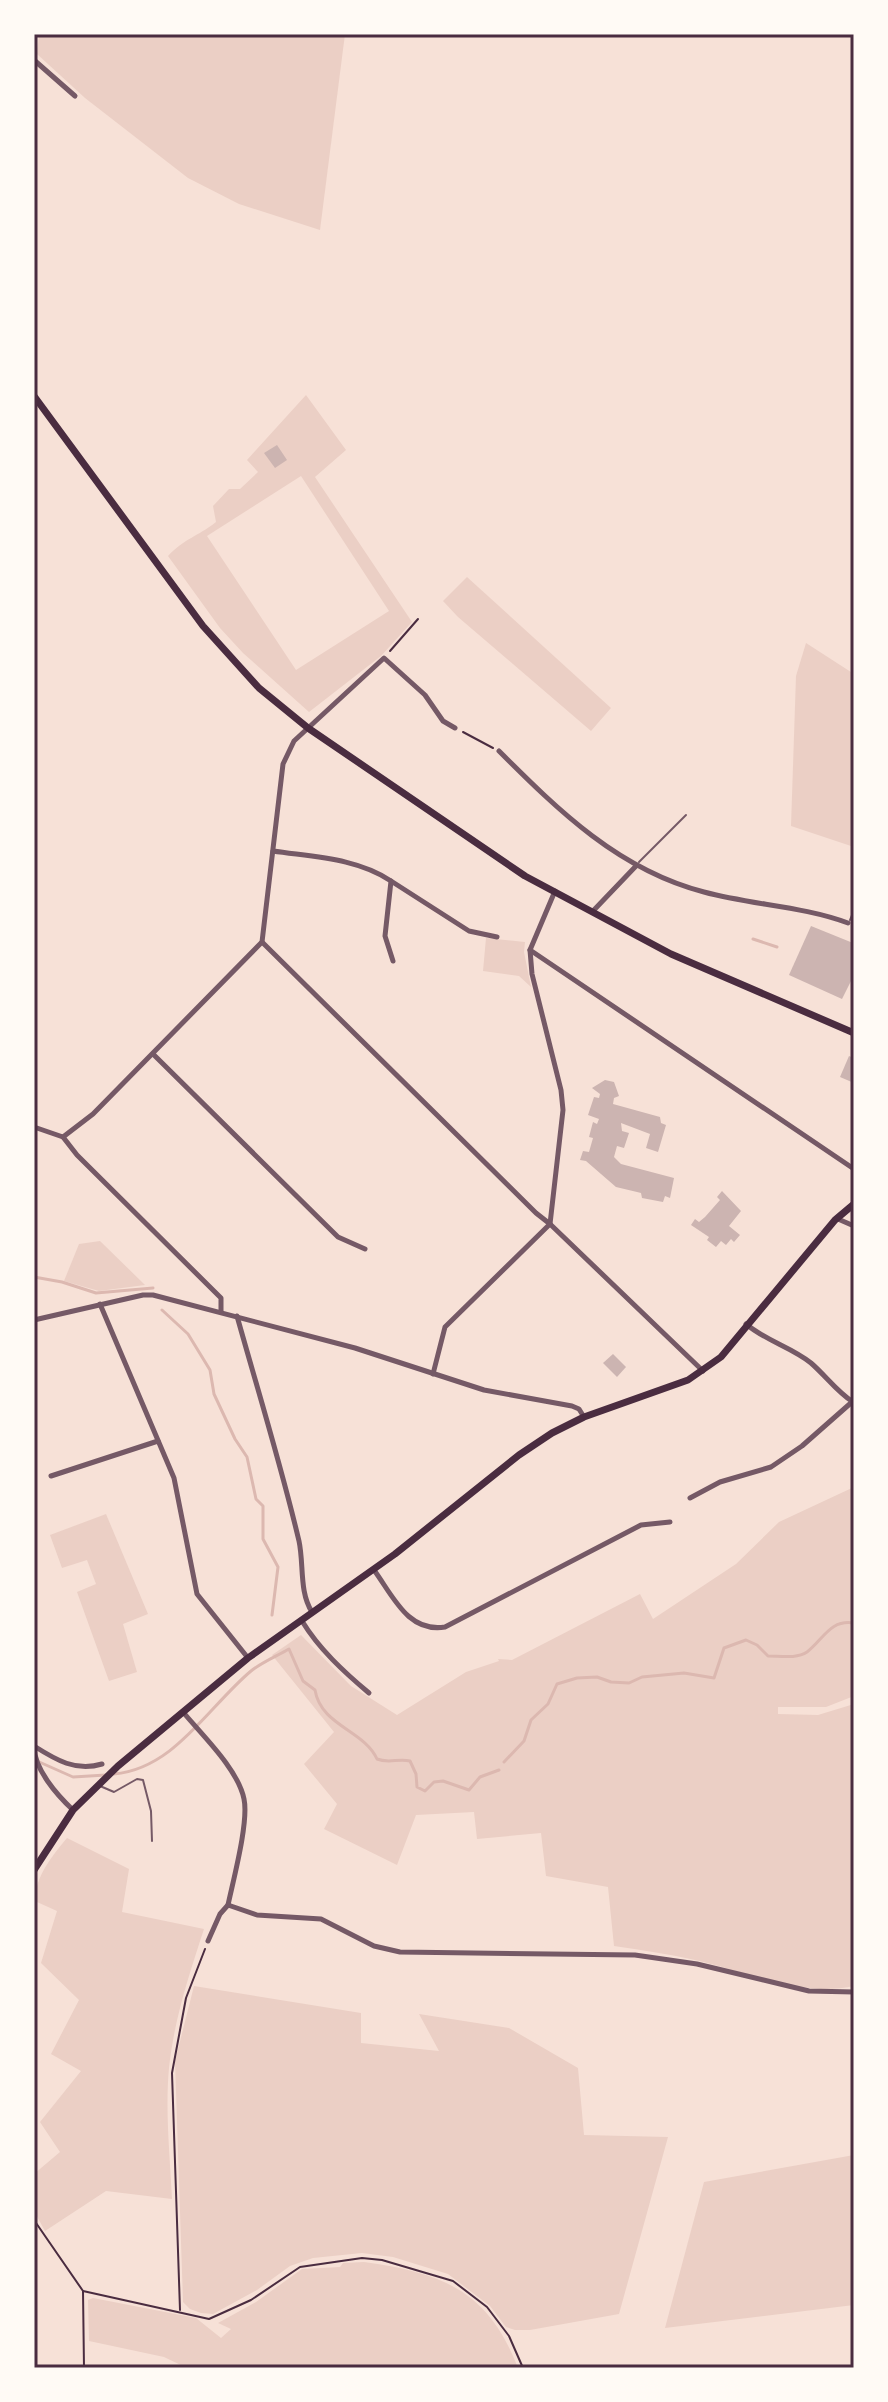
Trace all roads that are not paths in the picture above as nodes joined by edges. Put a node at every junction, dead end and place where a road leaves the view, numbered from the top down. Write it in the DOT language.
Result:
graph roads {
  1 [pos="34,60"];
  2 [pos="75,96"];
  3 [pos="34,396"];
  4 [pos="308,728"];
  5 [pos="455,728"];
  6 [pos="499,751"];
  7 [pos="686,815"];
  8 [pos="273,851"];
  9 [pos="636,866"];
  10 [pos="391,881"];
  11 [pos="555,891"];
  12 [pos="854,910"];
  13 [pos="593,911"];
  14 [pos="848,923"];
  15 [pos="497,937"];
  16 [pos="262,942"];
  17 [pos="530,950"];
  18 [pos="393,961"];
  19 [pos="854,1033"];
  20 [pos="153,1054"];
  21 [pos="34,1127"];
  22 [pos="63,1137"];
  23 [pos="854,1169"];
  24 [pos="854,1204"];
  25 [pos="837,1218"];
  26 [pos="550,1224"];
  27 [pos="854,1226"];
  28 [pos="365,1249"];
  29 [pos="100,1304"];
  30 [pos="221,1311"];
  31 [pos="237,1316"];
  32 [pos="34,1320"];
  33 [pos="746,1324"];
  34 [pos="703,1371"];
  35 [pos="433,1374"];
  36 [pos="853,1402"];
  37 [pos="584,1417"];
  38 [pos="158,1441"];
  39 [pos="51,1476"];
  40 [pos="690,1498"];
  41 [pos="670,1522"];
  42 [pos="374,1570"];
  43 [pos="313,1613"];
  44 [pos="302,1621"];
  45 [pos="248,1658"];
  46 [pos="369,1693"];
  47 [pos="183,1712"];
  48 [pos="34,1746"];
  49 [pos="34,1755"];
  50 [pos="102,1764"];
  51 [pos="98,1785"];
  52 [pos="73,1810"];
  53 [pos="152,1841"];
  54 [pos="34,1870"];
  55 [pos="228,1905"];
  56 [pos="208,1941"];
  57 [pos="854,1992"];
  1 -- 2 [label="street"];
  3 -- 4 [label="main road"];
  4 -- 5 [label="street"];
  4 -- 8 [label="street"];
  4 -- 11 [label="main road"];
  6 -- 9 [label="street"];
  7 -- 9 [label="lane"];
  8 -- 10 [label="street"];
  8 -- 16 [label="street"];
  9 -- 13 [label="street"];
  9 -- 14 [label="street"];
  10 -- 15 [label="street"];
  10 -- 18 [label="street"];
  11 -- 13 [label="main road"];
  11 -- 17 [label="street"];
  12 -- 14 [label="lane"];
  13 -- 19 [label="main road"];
  16 -- 20 [label="street"];
  16 -- 26 [label="street"];
  17 -- 23 [label="street"];
  17 -- 26 [label="street"];
  20 -- 22 [label="street"];
  20 -- 28 [label="street"];
  21 -- 22 [label="street"];
  22 -- 30 [label="street"];
  24 -- 25 [label="main road"];
  25 -- 27 [label="street"];
  25 -- 33 [label="main road"];
  26 -- 34 [label="street"];
  26 -- 35 [label="street"];
  29 -- 30 [label="street"];
  29 -- 32 [label="street"];
  29 -- 38 [label="street"];
  30 -- 31 [label="street"];
  31 -- 35 [label="street"];
  31 -- 43 [label="street"];
  33 -- 34 [label="main road"];
  33 -- 36 [label="street"];
  34 -- 37 [label="main road"];
  35 -- 37 [label="street"];
  36 -- 40 [label="street"];
  37 -- 42 [label="main road"];
  38 -- 39 [label="street"];
  38 -- 45 [label="street"];
  41 -- 42 [label="street"];
  42 -- 43 [label="main road"];
  43 -- 44 [label="main road"];
  44 -- 45 [label="main road"];
  44 -- 46 [label="street"];
  45 -- 47 [label="main road"];
  47 -- 51 [label="main road"];
  47 -- 55 [label="street"];
  48 -- 49 [label="street"];
  48 -- 50 [label="street"];
  49 -- 52 [label="street"];
  51 -- 52 [label="main road"];
  51 -- 53 [label="lane"];
  52 -- 54 [label="main road"];
  55 -- 56 [label="street"];
  55 -- 57 [label="street"];
}
